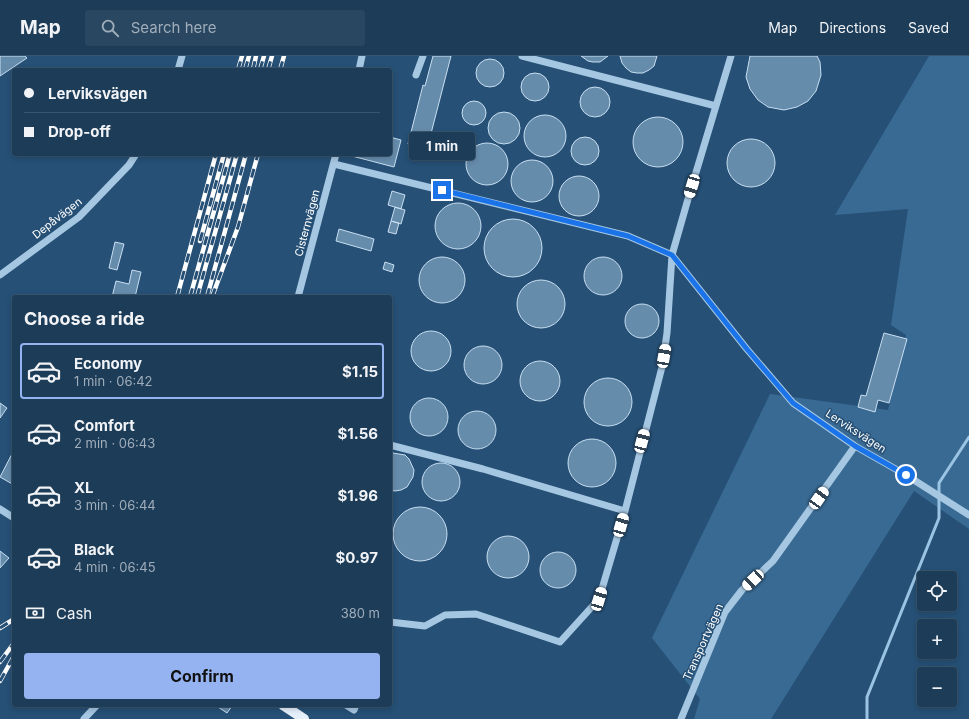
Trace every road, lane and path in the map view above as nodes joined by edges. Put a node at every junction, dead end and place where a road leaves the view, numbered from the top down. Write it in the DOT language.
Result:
graph roads {
  1 [pos="182,56"];
  2 [pos="362,56"];
  3 [pos="423,56"];
  4 [pos="522,56"];
  5 [pos="731,56"];
  6 [pos="179,68"];
  7 [pos="359,68"];
  8 [pos="416,75"];
  9 [pos="716,106"];
  10 [pos="135,156"];
  11 [pos="336,156"];
  12 [pos="334,164"];
  13 [pos="672,255"];
  14 [pos="0,275"];
  15 [pos="299,295"];
  16 [pos="392,446"];
  17 [pos="855,446"];
  18 [pos="0,510"];
  19 [pos="625,510"];
  20 [pos="969,515"];
  21 [pos="12,517"];
  22 [pos="392,622"];
  23 [pos="95,707"];
  24 [pos="286,707"];
  25 [pos="84,719"];
  26 [pos="304,719"];
  27 [pos="681,719"];
  1 -- 6 [label="street"];
  2 -- 7 [label="street"];
  3 -- 8 [label="street"];
  4 -- 9 [label="street"];
  5 -- 9 [label="street"];
  9 -- 13 [label="street"];
  10 -- 14 [label="street, Depåvägen"];
  11 -- 12 [label="street, Cisternvägen"];
  12 -- 13 [label="street"];
  12 -- 15 [label="street, Cisternvägen"];
  13 -- 17 [label="street, Lerviksvägen"];
  13 -- 19 [label="street"];
  16 -- 19 [label="street"];
  17 -- 20 [label="street, Lerviksvägen"];
  17 -- 27 [label="street, Transportvägen"];
  18 -- 21 [label="street"];
  19 -- 22 [label="street"];
  23 -- 25 [label="street"];
  24 -- 26 [label="main road"];
}
